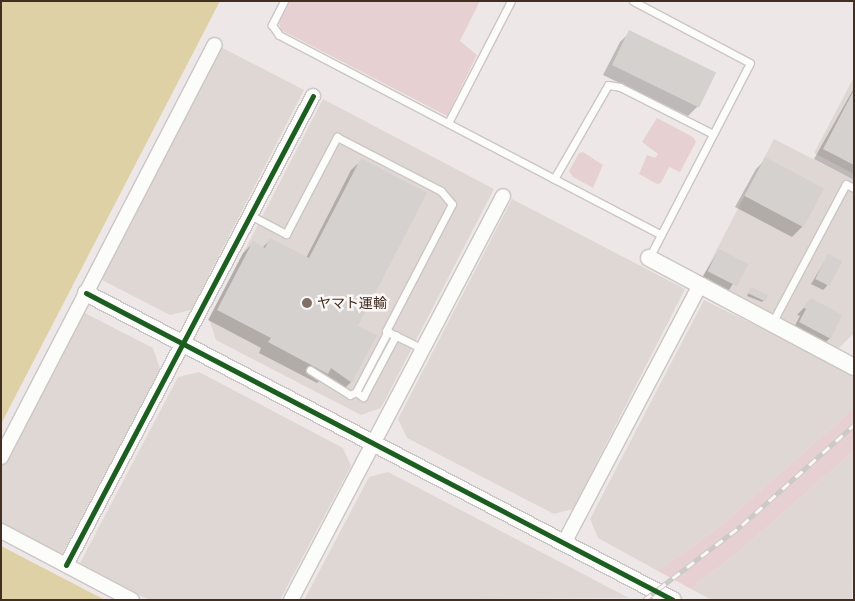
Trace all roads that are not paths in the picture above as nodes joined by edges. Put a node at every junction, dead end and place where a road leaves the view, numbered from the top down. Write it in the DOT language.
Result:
graph roads {
  1 [pos="284,1"];
  2 [pos="511,1"];
  3 [pos="633,1"];
  4 [pos="215,45"];
  5 [pos="313,96"];
  6 [pos="448,123"];
  7 [pos="713,134"];
  8 [pos="554,179"];
  9 [pos="854,188"];
  10 [pos="503,196"];
  11 [pos="250,215"];
  12 [pos="661,235"];
  13 [pos="649,258"];
  14 [pos="700,285"];
  15 [pos="86,293"];
  16 [pos="772,323"];
  17 [pos="388,331"];
  18 [pos="396,336"];
  19 [pos="182,343"];
  20 [pos="423,349"];
  21 [pos="854,367"];
  22 [pos="310,370"];
  23 [pos="356,392"];
  24 [pos="374,443"];
  25 [pos="1,457"];
  26 [pos="1,531"];
  27 [pos="564,543"];
  28 [pos="66,565"];
  29 [pos="132,600"];
  30 [pos="291,600"];
  31 [pos="673,600"];
  1 -- 6 [label="lane"];
  2 -- 6 [label="lane"];
  3 -- 7 [label="lane"];
  4 -- 15 [label="street"];
  5 -- 11 [label="street"];
  6 -- 8 [label="lane"];
  7 -- 8 [label="lane"];
  7 -- 12 [label="lane"];
  8 -- 12 [label="lane"];
  9 -- 16 [label="lane"];
  10 -- 20 [label="street"];
  11 -- 17 [label="lane"];
  11 -- 19 [label="street"];
  12 -- 13 [label="lane"];
  13 -- 14 [label="street"];
  14 -- 16 [label="street"];
  14 -- 27 [label="street"];
  15 -- 19 [label="street"];
  15 -- 25 [label="street"];
  16 -- 21 [label="street"];
  17 -- 18 [label="lane"];
  17 -- 23 [label="lane"];
  18 -- 20 [label="lane"];
  18 -- 23 [label="lane"];
  19 -- 24 [label="street"];
  19 -- 28 [label="street"];
  20 -- 24 [label="street"];
  22 -- 23 [label="lane"];
  24 -- 27 [label="street"];
  24 -- 30 [label="street"];
  26 -- 28 [label="street"];
  27 -- 31 [label="street"];
  28 -- 29 [label="street"];
}
